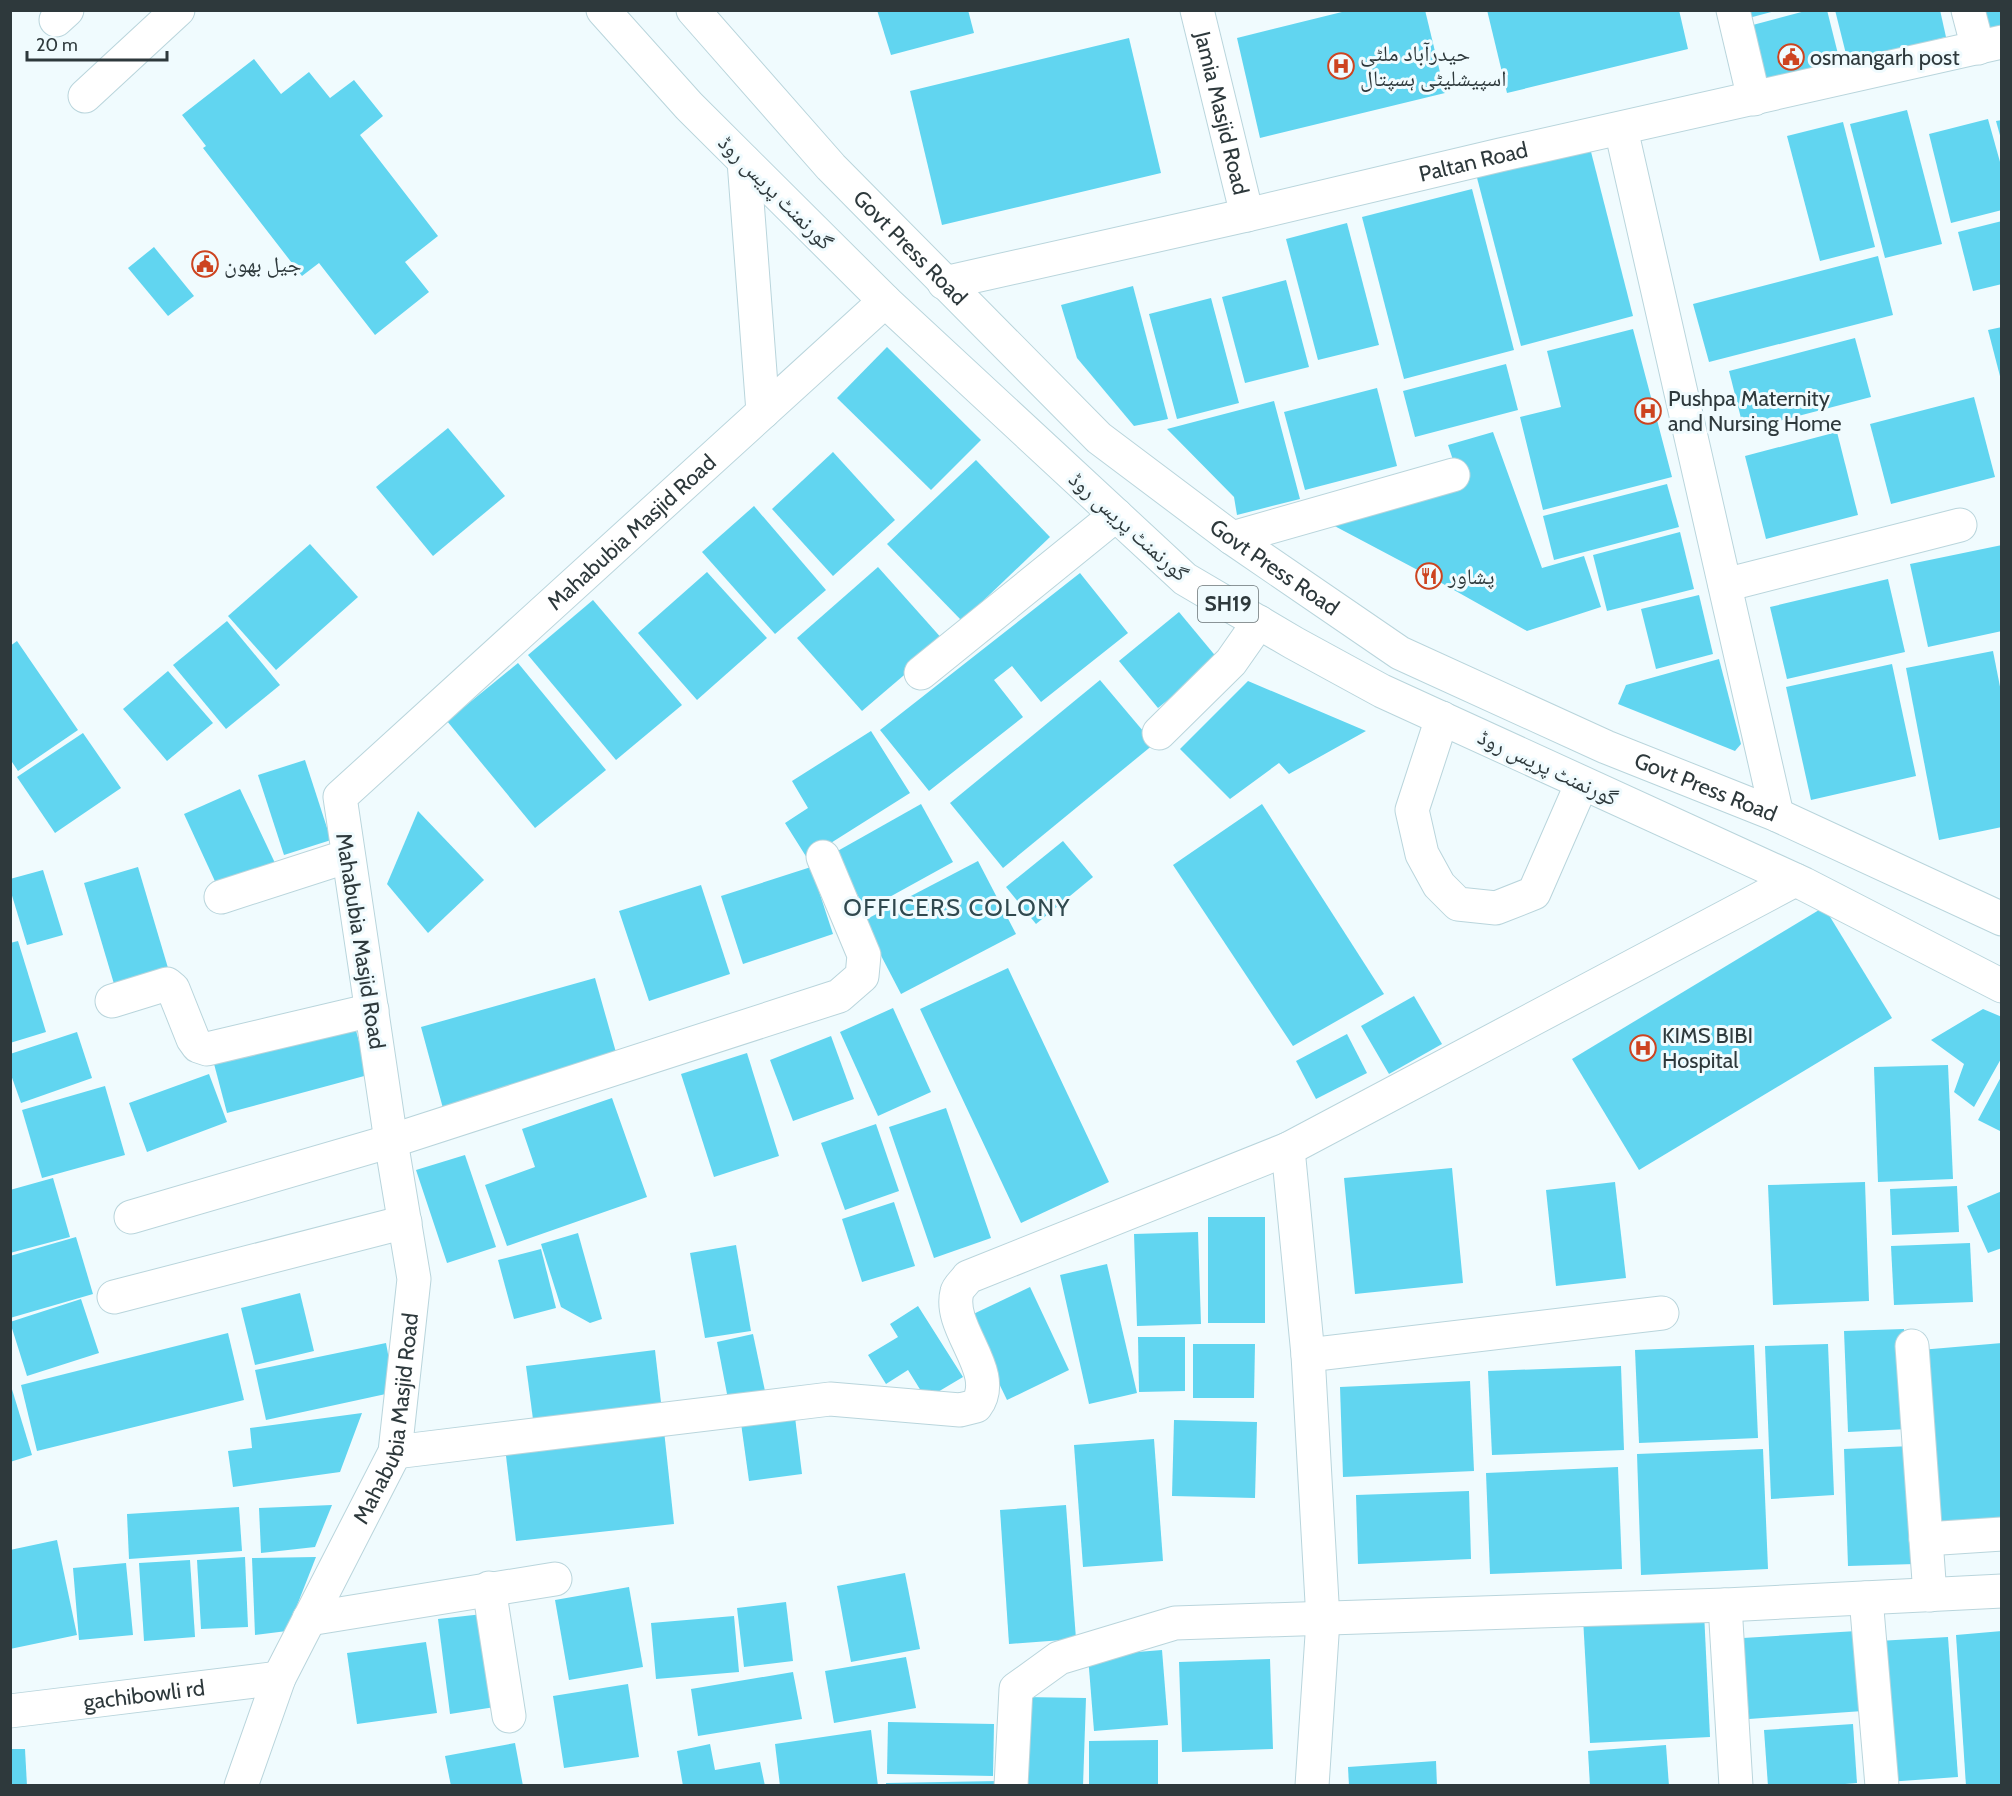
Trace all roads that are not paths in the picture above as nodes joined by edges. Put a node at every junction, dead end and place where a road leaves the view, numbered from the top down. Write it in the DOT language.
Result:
graph roads {
  1 [pos="178,10"];
  2 [pos="603,10"];
  3 [pos="693,10"];
  4 [pos="1197,10"];
  5 [pos="1733,10"];
  6 [pos="1968,10"];
  7 [pos="1990,45"];
  8 [pos="85,96"];
  9 [pos="1754,99"];
  10 [pos="1621,129"];
  11 [pos="744,161"];
  12 [pos="1247,215"];
  13 [pos="944,283"];
  14 [pos="885,300"];
  15 [pos="763,412"];
  16 [pos="1454,476"];
  17 [pos="1116,515"];
  18 [pos="1960,525"];
  19 [pos="1232,538"];
  20 [pos="1725,585"];
  21 [pos="1259,622"];
  22 [pos="921,673"];
  23 [pos="1442,718"];
  24 [pos="1159,733"];
  25 [pos="1582,783"];
  26 [pos="1777,815"];
  27 [pos="348,856"];
  28 [pos="823,857"];
  29 [pos="1796,880"];
  30 [pos="221,897"];
  31 [pos="2001,919"];
  32 [pos="2001,986"];
  33 [pos="112,1001"];
  34 [pos="372,1010"];
  35 [pos="391,1141"];
  36 [pos="1288,1149"];
  37 [pos="131,1217"];
  38 [pos="405,1222"];
  39 [pos="114,1297"];
  40 [pos="1662,1313"];
  41 [pos="1912,1346"];
  42 [pos="1308,1355"];
  43 [pos="394,1452"];
  44 [pos="2001,1534"];
  45 [pos="1926,1539"];
  46 [pos="555,1579"];
  47 [pos="489,1588"];
  48 [pos="2001,1591"];
  49 [pos="1930,1595"];
  50 [pos="1866,1598"];
  51 [pos="1725,1605"];
  52 [pos="309,1619"];
  53 [pos="1323,1620"];
  54 [pos="279,1678"];
  55 [pos="10,1711"];
  56 [pos="509,1716"];
  57 [pos="241,1785"];
  58 [pos="1011,1785"];
  59 [pos="1312,1785"];
  60 [pos="1736,1785"];
  61 [pos="1882,1785"];
  1 -- 8 [label="street"];
  2 -- 11 [label="street, گورنمنٹ پریس روڈ / SH19"];
  3 -- 13 [label="street, Govt Press Road / SH19"];
  4 -- 12 [label="street, Jamia Masjid Road"];
  5 -- 9 [label="street"];
  6 -- 7 [label="street"];
  7 -- 9 [label="street, Paltan Road"];
  9 -- 10 [label="street, Paltan Road"];
  10 -- 12 [label="street, Paltan Road"];
  10 -- 20 [label="street"];
  11 -- 14 [label="street, گورنمنٹ پریس روڈ / SH19"];
  11 -- 15 [label="street"];
  12 -- 13 [label="street, Paltan Road"];
  13 -- 19 [label="street, Govt Press Road / SH19"];
  14 -- 15 [label="street, Mahabubia Masjid Road"];
  14 -- 17 [label="street, گورنمنٹ پریس روڈ / SH19"];
  15 -- 27 [label="street, Mahabubia Masjid Road"];
  16 -- 19 [label="street"];
  17 -- 21 [label="street, گورنمنٹ پریس روڈ / SH19"];
  17 -- 22 [label="street"];
  18 -- 20 [label="street"];
  19 -- 26 [label="street, Govt Press Road / SH19"];
  20 -- 26 [label="street"];
  21 -- 23 [label="street, گورنمنٹ پریس روڈ / SH19"];
  21 -- 24 [label="street"];
  23 -- 25 [label="street, گورنمنٹ پریس روڈ / SH19"];
  23 -- 25 [label="street"];
  25 -- 29 [label="street, گورنمنٹ پریس روڈ / SH19"];
  26 -- 31 [label="street, Govt Press Road / SH19"];
  27 -- 30 [label="street"];
  27 -- 34 [label="street, Mahabubia Masjid Road"];
  28 -- 35 [label="street"];
  29 -- 32 [label="street, گورنمنٹ پریس روڈ / SH19"];
  29 -- 36 [label="street"];
  33 -- 34 [label="street"];
  34 -- 35 [label="street, Mahabubia Masjid Road"];
  35 -- 37 [label="street"];
  35 -- 38 [label="street, Mahabubia Masjid Road"];
  36 -- 42 [label="street"];
  36 -- 43 [label="street"];
  38 -- 39 [label="street"];
  38 -- 43 [label="street, Mahabubia Masjid Road"];
  40 -- 42 [label="street"];
  41 -- 45 [label="street"];
  42 -- 53 [label="street"];
  43 -- 52 [label="street, Mahabubia Masjid Road"];
  44 -- 45 [label="street"];
  45 -- 49 [label="street"];
  46 -- 47 [label="street"];
  47 -- 52 [label="street"];
  47 -- 56 [label="street"];
  48 -- 49 [label="street"];
  49 -- 50 [label="street"];
  50 -- 51 [label="street"];
  50 -- 61 [label="street"];
  51 -- 53 [label="street"];
  51 -- 60 [label="street"];
  52 -- 54 [label="street, Mahabubia Masjid Road"];
  53 -- 58 [label="street"];
  53 -- 59 [label="street"];
  54 -- 55 [label="street, gachibowli rd"];
  54 -- 57 [label="street, Mahabubia Masjid Road"];
}
